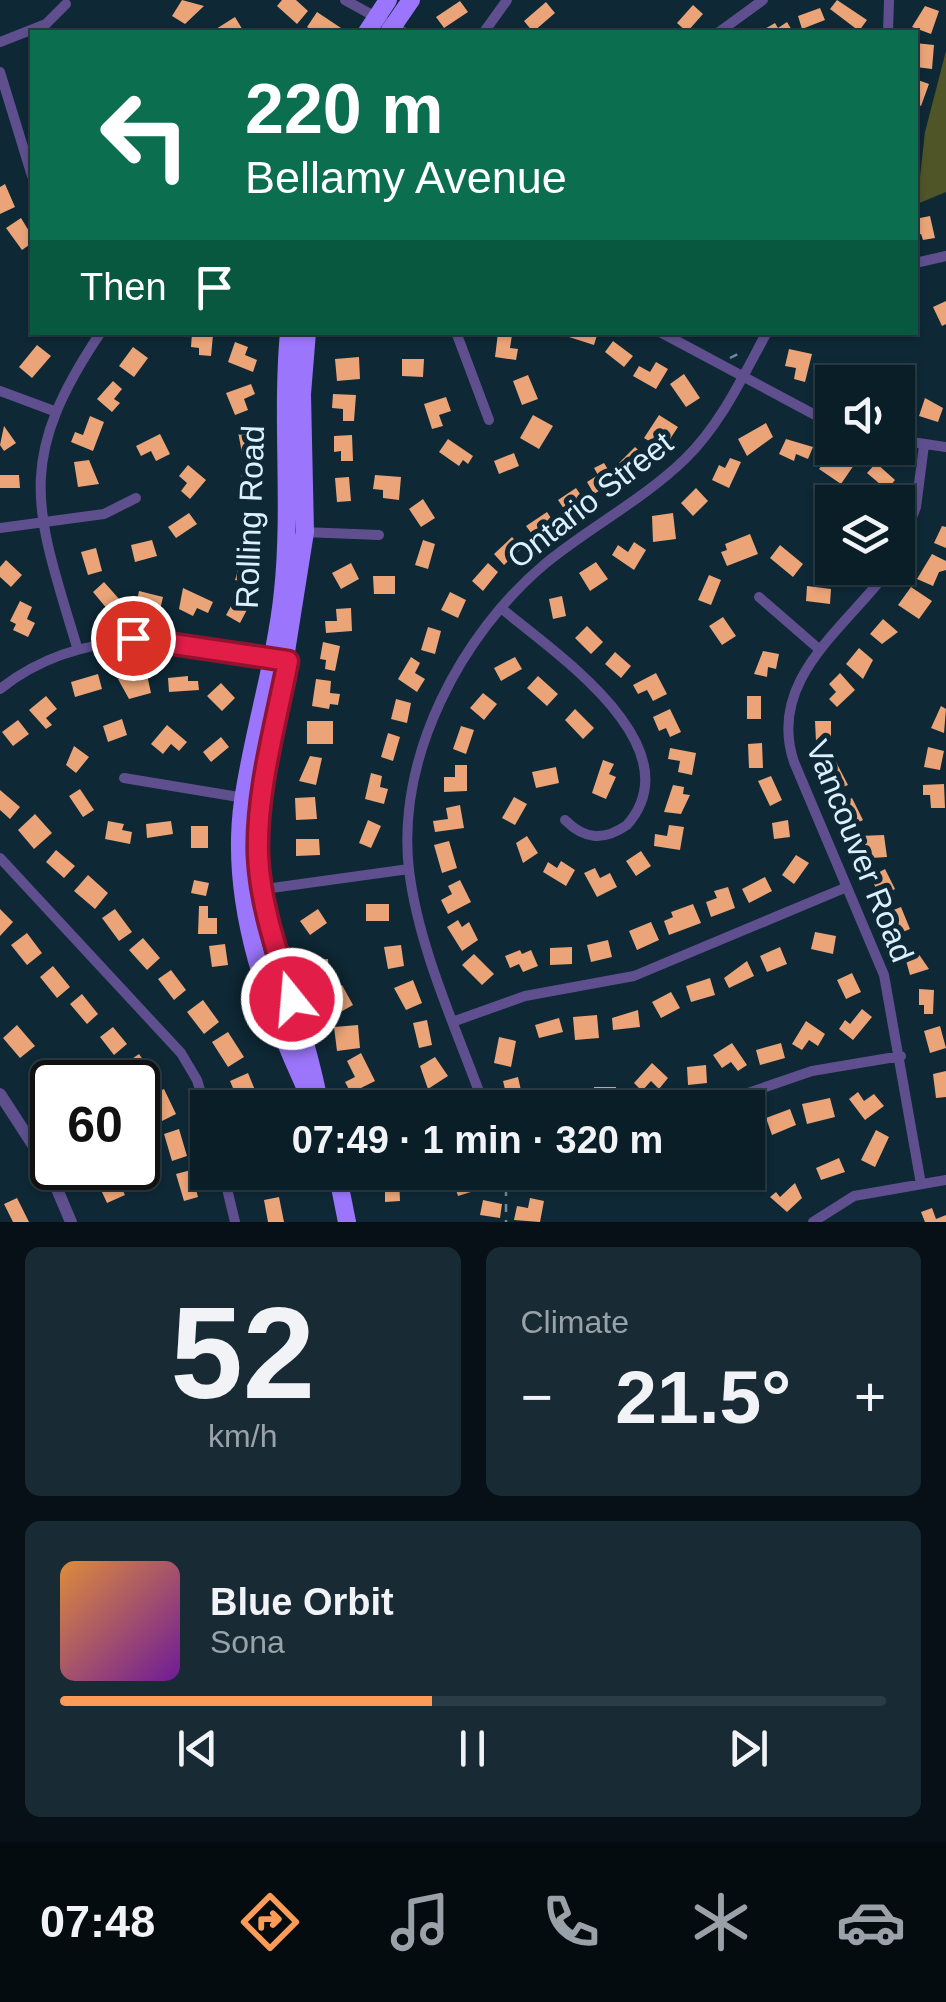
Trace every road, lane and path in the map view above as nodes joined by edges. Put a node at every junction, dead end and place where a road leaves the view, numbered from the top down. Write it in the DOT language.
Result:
graph roads {
  1 [pos="345,0"];
  2 [pos="388,0"];
  3 [pos="411,0"];
  4 [pos="508,0"];
  5 [pos="762,0"];
  6 [pos="889,0"];
  7 [pos="66,4"];
  8 [pos="385,29"];
  9 [pos="30,30"];
  10 [pos="31,30"];
  11 [pos="486,30"];
  12 [pos="722,30"];
  13 [pos="888,30"];
  14 [pos="0,42"];
  15 [pos="0,72"];
  16 [pos="30,170"];
  17 [pos="946,256"];
  18 [pos="918,262"];
  19 [pos="100,335"];
  20 [pos="288,335"];
  21 [pos="307,335"];
  22 [pos="457,335"];
  23 [pos="665,335"];
  24 [pos="765,335"];
  25 [pos="751,339"];
  26 [pos="730,358"];
  27 [pos="741,378"];
  28 [pos="0,390"];
  29 [pos="54,411"];
  30 [pos="815,415"];
  31 [pos="489,420"];
  32 [pos="915,443"];
  33 [pos="924,445"];
  34 [pos="946,447"];
  35 [pos="136,498"];
  36 [pos="915,510"];
  37 [pos="42,522"];
  38 [pos="0,528"];
  39 [pos="296,531"];
  40 [pos="379,535"];
  41 [pos="875,585"];
  42 [pos="759,597"];
  43 [pos="501,608"];
  44 [pos="76,647"];
  45 [pos="820,650"];
  46 [pos="279,659"];
  47 [pos="0,689"];
  48 [pos="124,778"];
  49 [pos="243,799"];
  50 [pos="262,801"];
  51 [pos="565,820"];
  52 [pos="0,858"];
  53 [pos="409,869"];
  54 [pos="262,887"];
  55 [pos="848,887"];
  56 [pos="243,892"];
  57 [pos="454,1021"];
  58 [pos="901,1056"];
  59 [pos="200,1090"];
  60 [pos="310,1090"];
  61 [pos="313,1090"];
  62 [pos="479,1090"];
  63 [pos="757,1090"];
  64 [pos="0,1094"];
  65 [pos="946,1180"];
  66 [pos="921,1184"];
  67 [pos="227,1190"];
  68 [pos="341,1190"];
  69 [pos="506,1190"];
  70 [pos="71,1222"];
  71 [pos="235,1222"];
  72 [pos="347,1222"];
  73 [pos="506,1222"];
  74 [pos="813,1222"];
  1 -- 8 [label="street"];
  2 -- 8 [label="main road"];
  3 -- 8 [label="main road"];
  4 -- 11 [label="street"];
  5 -- 12 [label="street"];
  6 -- 13 [label="street"];
  7 -- 10 [label="street"];
  9 -- 14 [label="street"];
  15 -- 16 [label="street"];
  17 -- 18 [label="street"];
  19 -- 29 [label="street"];
  20 -- 39 [label="main road, Rolling Road"];
  21 -- 39 [label="main road, Rolling Road"];
  22 -- 31 [label="street"];
  23 -- 27 [label="street"];
  24 -- 27 [label="street, Ontario Street"];
  25 -- 26 [label="path"];
  27 -- 30 [label="street"];
  27 -- 43 [label="street, Ontario Street"];
  28 -- 29 [label="street"];
  29 -- 37 [label="street"];
  32 -- 33 [label="street"];
  33 -- 34 [label="street"];
  33 -- 36 [label="street"];
  35 -- 37 [label="street"];
  37 -- 38 [label="street"];
  37 -- 44 [label="street"];
  39 -- 40 [label="street"];
  39 -- 46 [label="main road, Rolling Road"];
  41 -- 45 [label="street, Vancouver Road"];
  42 -- 45 [label="street"];
  43 -- 51 [label="street"];
  43 -- 53 [label="street, Ontario Street"];
  44 -- 46 [label="street"];
  44 -- 47 [label="street"];
  45 -- 55 [label="street, Vancouver Road"];
  46 -- 49 [label="main road, Rolling Road"];
  46 -- 50 [label="main road, Rolling Road"];
  48 -- 49 [label="street"];
  49 -- 50 [label="street"];
  49 -- 56 [label="main road, Rolling Road"];
  50 -- 54 [label="main road, Rolling Road"];
  52 -- 59 [label="street"];
  53 -- 54 [label="street"];
  53 -- 57 [label="street, Ontario Street"];
  54 -- 56 [label="street"];
  54 -- 61 [label="main road, Rolling Road"];
  55 -- 57 [label="street"];
  55 -- 58 [label="street, Vancouver Road"];
  56 -- 60 [label="main road, Rolling Road"];
  57 -- 62 [label="street, Ontario Street"];
  58 -- 63 [label="street"];
  58 -- 66 [label="street, Vancouver Road"];
  64 -- 70 [label="street"];
  65 -- 66 [label="street"];
  66 -- 74 [label="street"];
  67 -- 71 [label="street"];
  68 -- 72 [label="main road"];
  69 -- 73 [label="path"];
}
